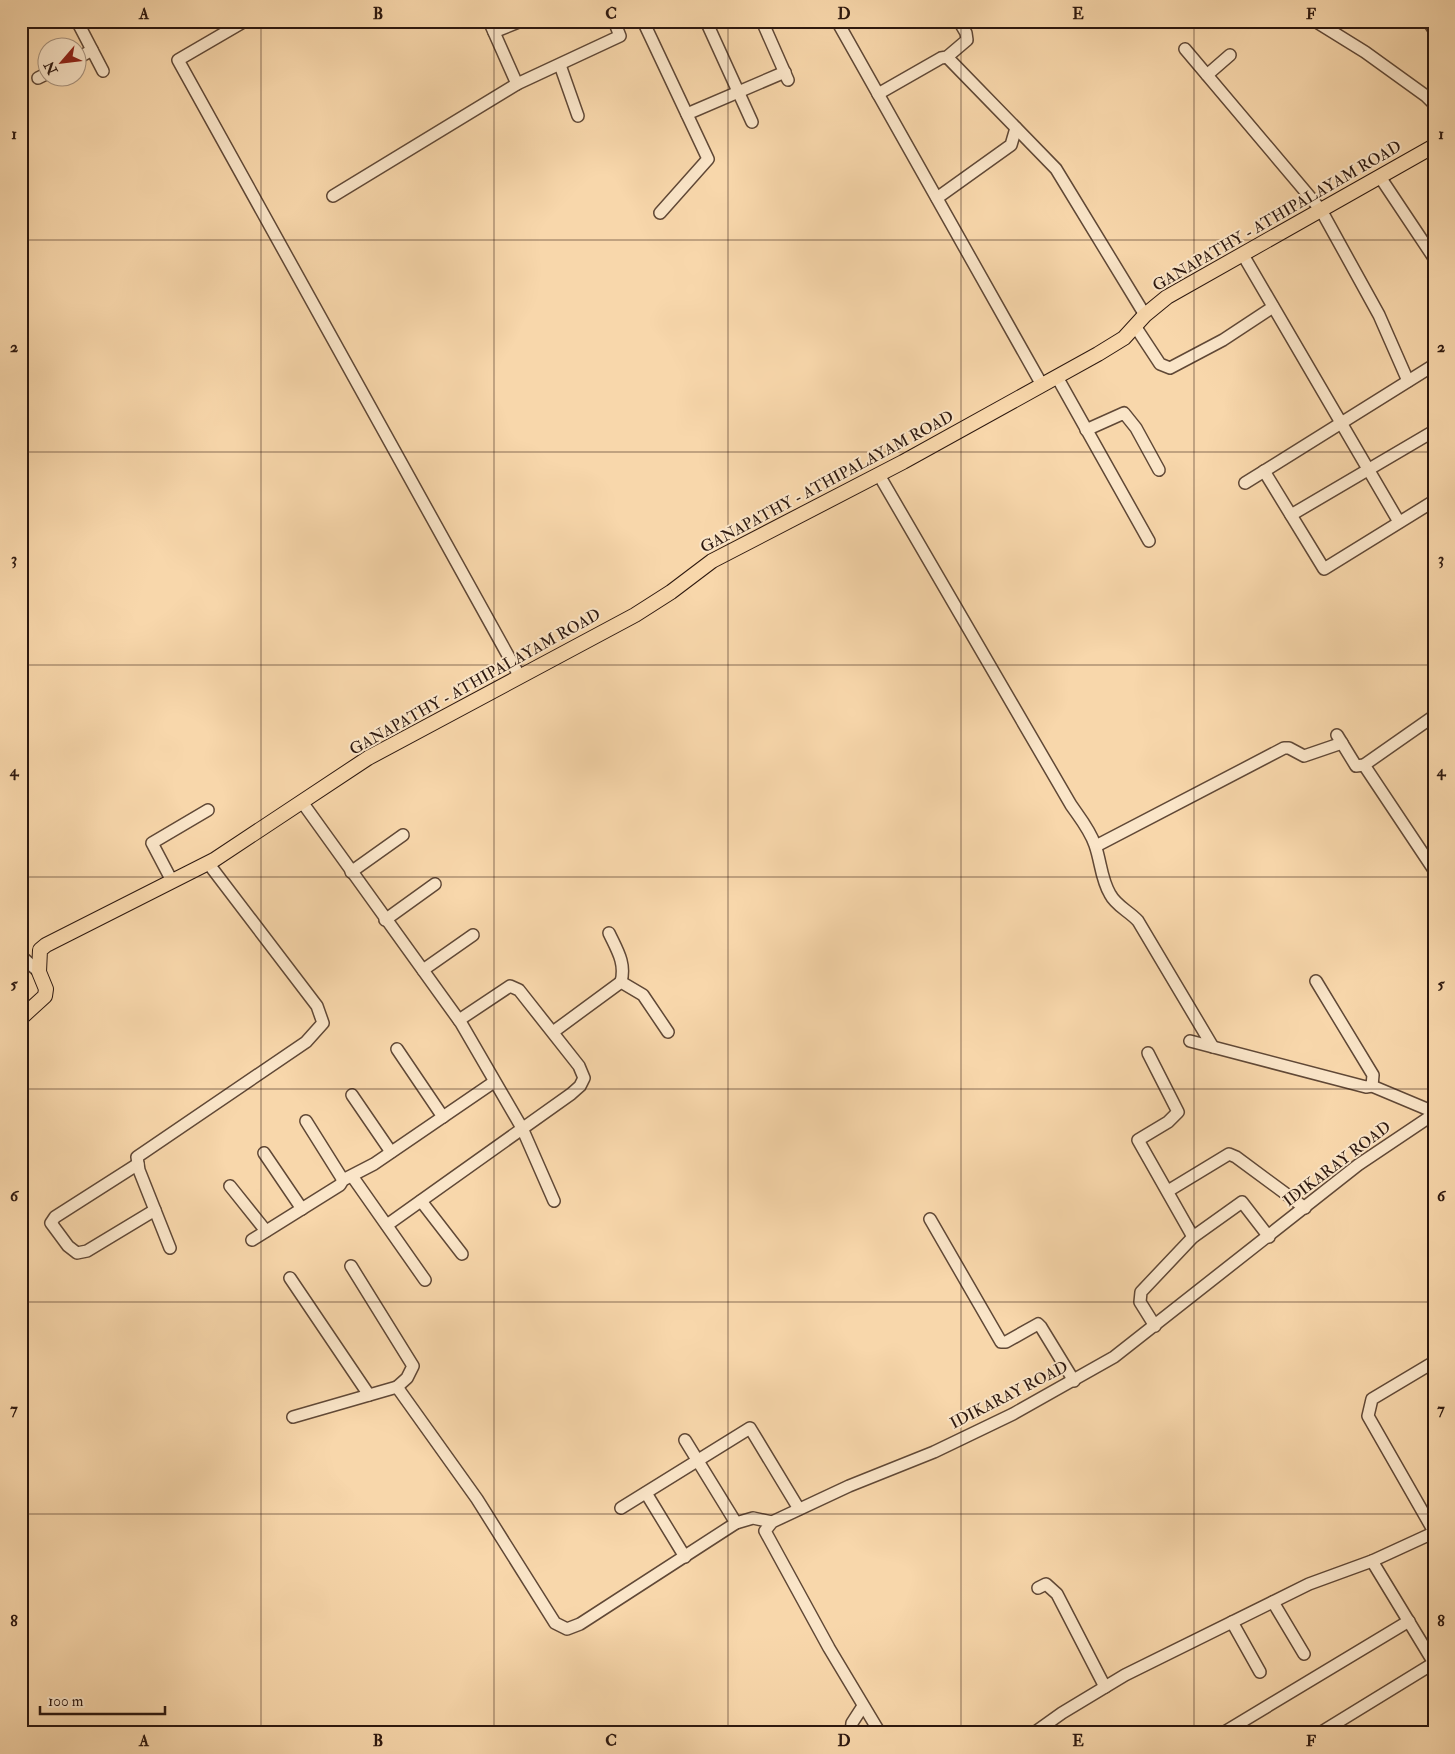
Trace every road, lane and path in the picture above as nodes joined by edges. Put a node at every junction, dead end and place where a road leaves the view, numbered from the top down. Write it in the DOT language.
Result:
graph roads {
  1 [pos="25,21"];
  2 [pos="77,21"];
  3 [pos="245,21"];
  4 [pos="489,21"];
  5 [pos="521,21"];
  6 [pos="614,21"];
  7 [pos="643,21"];
  8 [pos="706,21"];
  9 [pos="837,21"];
  10 [pos="959,21"];
  11 [pos="1315,21"];
  12 [pos="1428,21"];
  13 [pos="766,22"];
  14 [pos="21,23"];
  15 [pos="1434,30"];
  16 [pos="494,32"];
  17 [pos="1185,49"];
  18 [pos="92,50"];
  19 [pos="88,52"];
  20 [pos="1230,55"];
  21 [pos="947,57"];
  22 [pos="560,65"];
  23 [pos="103,71"];
  24 [pos="1207,75"];
  25 [pos="517,84"];
  26 [pos="738,92"];
  27 [pos="878,94"];
  28 [pos="1434,104"];
  29 [pos="687,114"];
  30 [pos="578,116"];
  31 [pos="752,122"];
  32 [pos="1016,128"];
  33 [pos="1434,146"];
  34 [pos="1380,177"];
  35 [pos="333,196"];
  36 [pos="937,198"];
  37 [pos="1322,210"];
  38 [pos="660,213"];
  39 [pos="1243,254"];
  40 [pos="1434,258"];
  41 [pos="1273,307"];
  42 [pos="1145,315"];
  43 [pos="1135,326"];
  44 [pos="1434,365"];
  45 [pos="1056,377"];
  46 [pos="1408,381"];
  47 [pos="1042,386"];
  48 [pos="1341,423"];
  49 [pos="1086,430"];
  50 [pos="1434,432"];
  51 [pos="1159,470"];
  52 [pos="1368,470"];
  53 [pos="1264,471"];
  54 [pos="879,475"];
  55 [pos="1245,483"];
  56 [pos="1434,500"];
  57 [pos="1291,515"];
  58 [pos="1399,522"];
  59 [pos="1149,541"];
  60 [pos="520,677"];
  61 [pos="1434,716"];
  62 [pos="1364,765"];
  63 [pos="302,802"];
  64 [pos="208,810"];
  65 [pos="403,835"];
  66 [pos="1096,846"];
  67 [pos="208,862"];
  68 [pos="1434,870"];
  69 [pos="351,872"];
  70 [pos="172,881"];
  71 [pos="435,884"];
  72 [pos="385,920"];
  73 [pos="609,933"];
  74 [pos="473,935"];
  75 [pos="21,956"];
  76 [pos="423,970"];
  77 [pos="40,972"];
  78 [pos="1316,981"];
  79 [pos="621,982"];
  80 [pos="21,1018"];
  81 [pos="459,1020"];
  82 [pos="553,1032"];
  83 [pos="668,1032"];
  84 [pos="1190,1042"];
  85 [pos="1213,1047"];
  86 [pos="397,1049"];
  87 [pos="1148,1052"];
  88 [pos="494,1082"];
  89 [pos="1372,1086"];
  90 [pos="352,1095"];
  91 [pos="1434,1113"];
  92 [pos="443,1117"];
  93 [pos="306,1121"];
  94 [pos="522,1128"];
  95 [pos="391,1152"];
  96 [pos="264,1154"];
  97 [pos="138,1164"];
  98 [pos="348,1178"];
  99 [pos="230,1186"];
  100 [pos="1168,1191"];
  101 [pos="421,1200"];
  102 [pos="554,1201"];
  103 [pos="1304,1208"];
  104 [pos="302,1209"];
  105 [pos="155,1210"];
  106 [pos="930,1219"];
  107 [pos="387,1225"];
  108 [pos="266,1231"];
  109 [pos="1194,1237"];
  110 [pos="1268,1237"];
  111 [pos="252,1240"];
  112 [pos="170,1248"];
  113 [pos="462,1254"];
  114 [pos="351,1266"];
  115 [pos="290,1278"];
  116 [pos="425,1280"];
  117 [pos="1155,1326"];
  118 [pos="1434,1362"];
  119 [pos="1074,1381"];
  120 [pos="397,1387"];
  121 [pos="368,1395"];
  122 [pos="293,1417"];
  123 [pos="685,1440"];
  124 [pos="697,1461"];
  125 [pos="646,1493"];
  126 [pos="621,1508"];
  127 [pos="799,1509"];
  128 [pos="772,1522"];
  129 [pos="736,1523"];
  130 [pos="685,1557"];
  131 [pos="1372,1561"];
  132 [pos="1038,1588"];
  133 [pos="1273,1602"];
  134 [pos="1409,1620"];
  135 [pos="1232,1622"];
  136 [pos="1304,1654"];
  137 [pos="1434,1663"];
  138 [pos="1260,1672"];
  139 [pos="1105,1687"];
  140 [pos="864,1706"];
  141 [pos="1434,1728"];
  142 [pos="851,1733"];
  143 [pos="880,1733"];
  144 [pos="1034,1733"];
  145 [pos="1223,1733"];
  146 [pos="1320,1733"];
  147 [pos="1427,1733"];
  1 -- 14 [label="street"];
  2 -- 18 [label="street"];
  3 -- 60 [label="street"];
  4 -- 16 [label="street"];
  5 -- 16 [label="street"];
  6 -- 22 [label="street"];
  7 -- 29 [label="street"];
  8 -- 26 [label="street"];
  9 -- 27 [label="street"];
  10 -- 21 [label="street"];
  11 -- 28 [label="street"];
  12 -- 15 [label="street"];
  13 -- 26 [label="street"];
  16 -- 25 [label="street"];
  17 -- 24 [label="street"];
  18 -- 19 [label="street"];
  18 -- 23 [label="street"];
  20 -- 24 [label="street"];
  21 -- 27 [label="street"];
  21 -- 32 [label="street"];
  22 -- 25 [label="street"];
  22 -- 30 [label="street"];
  24 -- 37 [label="street"];
  25 -- 35 [label="street"];
  26 -- 29 [label="street"];
  26 -- 31 [label="street"];
  27 -- 36 [label="street"];
  29 -- 38 [label="street"];
  32 -- 36 [label="street"];
  32 -- 42 [label="street"];
  33 -- 34 [label="main road, GANAPATHY - ATHIPALAYAM ROAD"];
  34 -- 37 [label="main road, GANAPATHY - ATHIPALAYAM ROAD"];
  34 -- 40 [label="street"];
  36 -- 47 [label="street"];
  37 -- 39 [label="main road, GANAPATHY - ATHIPALAYAM ROAD"];
  37 -- 46 [label="street"];
  39 -- 41 [label="street"];
  39 -- 42 [label="main road, GANAPATHY - ATHIPALAYAM ROAD"];
  41 -- 43 [label="street"];
  41 -- 48 [label="street"];
  42 -- 43 [label="main road, GANAPATHY - ATHIPALAYAM ROAD"];
  43 -- 45 [label="main road, GANAPATHY - ATHIPALAYAM ROAD"];
  44 -- 46 [label="street"];
  45 -- 47 [label="main road, GANAPATHY - ATHIPALAYAM ROAD"];
  45 -- 49 [label="street"];
  46 -- 48 [label="street"];
  47 -- 54 [label="main road, GANAPATHY - ATHIPALAYAM ROAD"];
  48 -- 52 [label="street"];
  48 -- 53 [label="street"];
  49 -- 51 [label="street"];
  49 -- 59 [label="street"];
  50 -- 52 [label="street"];
  52 -- 57 [label="street"];
  52 -- 58 [label="street"];
  53 -- 55 [label="street"];
  53 -- 57 [label="street"];
  54 -- 60 [label="main road, GANAPATHY - ATHIPALAYAM ROAD"];
  54 -- 66 [label="street"];
  56 -- 58 [label="street"];
  57 -- 58 [label="street"];
  60 -- 63 [label="main road, GANAPATHY - ATHIPALAYAM ROAD"];
  61 -- 62 [label="street"];
  62 -- 66 [label="street"];
  62 -- 68 [label="street"];
  63 -- 67 [label="main road, GANAPATHY - ATHIPALAYAM ROAD"];
  63 -- 69 [label="street"];
  64 -- 70 [label="street"];
  65 -- 69 [label="street"];
  66 -- 85 [label="street"];
  67 -- 70 [label="main road, GANAPATHY - ATHIPALAYAM ROAD"];
  67 -- 97 [label="street"];
  69 -- 72 [label="street"];
  70 -- 77 [label="main road, GANAPATHY - ATHIPALAYAM ROAD"];
  71 -- 72 [label="street"];
  72 -- 76 [label="street"];
  73 -- 79 [label="street"];
  74 -- 76 [label="street"];
  75 -- 77 [label="street"];
  76 -- 81 [label="street"];
  77 -- 80 [label="main road, GANAPATHY - ATHIPALAYAM ROAD"];
  78 -- 89 [label="street"];
  79 -- 82 [label="street"];
  79 -- 83 [label="street"];
  81 -- 82 [label="street"];
  81 -- 88 [label="street"];
  82 -- 94 [label="street"];
  84 -- 85 [label="street"];
  85 -- 89 [label="street"];
  86 -- 92 [label="street"];
  87 -- 100 [label="street"];
  88 -- 92 [label="street"];
  88 -- 94 [label="street"];
  89 -- 91 [label="street"];
  90 -- 95 [label="street"];
  91 -- 103 [label="street, IDIKARAY ROAD"];
  92 -- 95 [label="street"];
  93 -- 98 [label="street"];
  94 -- 101 [label="street"];
  94 -- 102 [label="street"];
  95 -- 98 [label="street"];
  96 -- 104 [label="street"];
  97 -- 105 [label="street"];
  97 -- 105 [label="street"];
  98 -- 104 [label="street"];
  98 -- 107 [label="street"];
  99 -- 108 [label="street"];
  100 -- 103 [label="street"];
  100 -- 109 [label="street"];
  101 -- 107 [label="street"];
  101 -- 113 [label="street"];
  103 -- 110 [label="street, IDIKARAY ROAD"];
  104 -- 108 [label="street"];
  105 -- 112 [label="street"];
  106 -- 119 [label="street"];
  107 -- 116 [label="street"];
  108 -- 111 [label="street"];
  109 -- 110 [label="street"];
  109 -- 117 [label="street"];
  110 -- 117 [label="street, IDIKARAY ROAD"];
  114 -- 120 [label="street"];
  115 -- 121 [label="street"];
  117 -- 119 [label="street, IDIKARAY ROAD"];
  118 -- 131 [label="street"];
  119 -- 127 [label="street, IDIKARAY ROAD"];
  120 -- 121 [label="street"];
  120 -- 130 [label="street"];
  121 -- 122 [label="street"];
  123 -- 124 [label="street"];
  124 -- 125 [label="street"];
  124 -- 127 [label="street"];
  124 -- 129 [label="street"];
  125 -- 126 [label="street"];
  125 -- 130 [label="street"];
  127 -- 128 [label="street, IDIKARAY ROAD"];
  128 -- 129 [label="street"];
  128 -- 140 [label="street"];
  129 -- 130 [label="street"];
  131 -- 133 [label="street"];
  131 -- 134 [label="street"];
  132 -- 139 [label="street"];
  133 -- 135 [label="street"];
  133 -- 136 [label="street"];
  134 -- 137 [label="street"];
  134 -- 145 [label="street"];
  135 -- 138 [label="street"];
  135 -- 139 [label="street"];
  137 -- 146 [label="street"];
  139 -- 144 [label="street"];
  140 -- 142 [label="street"];
  140 -- 143 [label="street"];
  141 -- 147 [label="street"];
}
